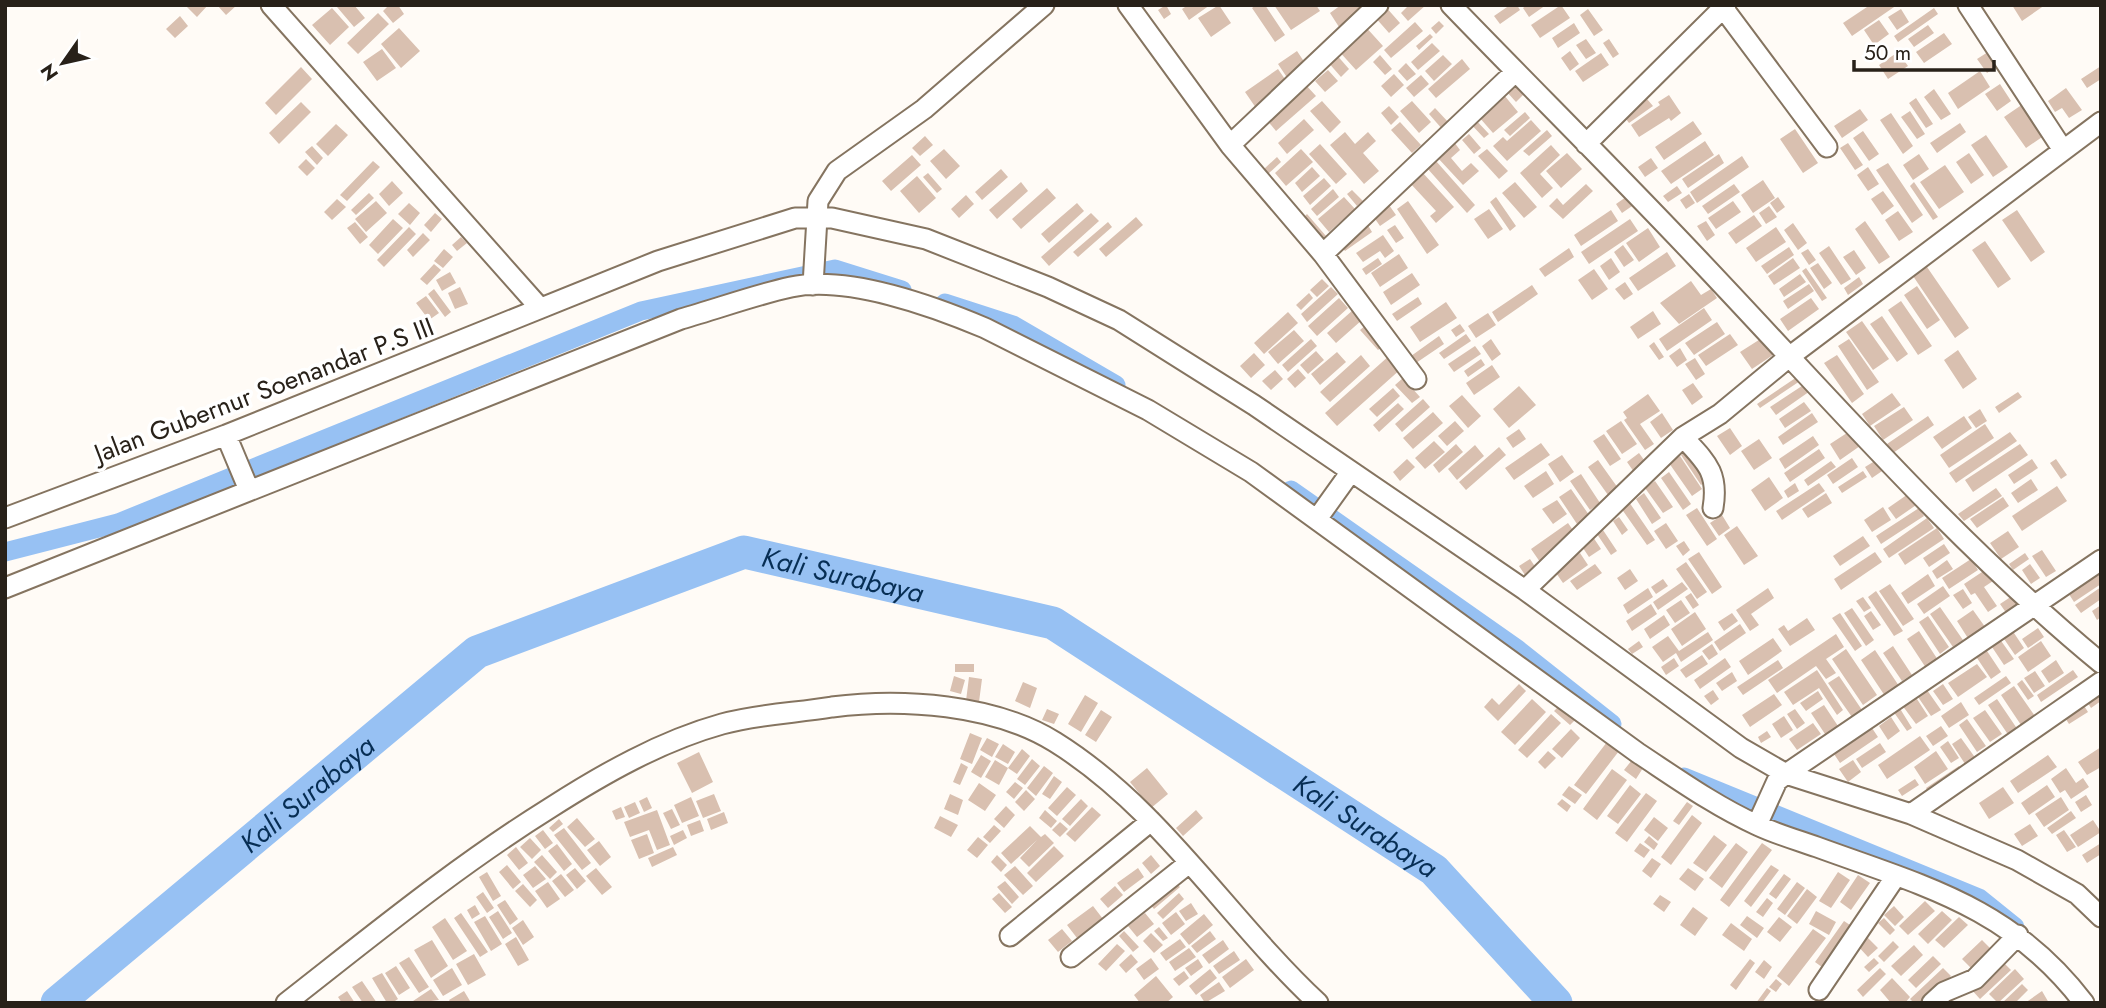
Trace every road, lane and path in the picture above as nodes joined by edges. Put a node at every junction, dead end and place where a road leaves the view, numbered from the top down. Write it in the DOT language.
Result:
graph roads {
  1 [pos="271,5"];
  2 [pos="1044,5"];
  3 [pos="1128,5"];
  4 [pos="1378,5"];
  5 [pos="1451,5"];
  6 [pos="1968,5"];
  7 [pos="1723,6"];
  8 [pos="1515,72"];
  9 [pos="2101,122"];
  10 [pos="1586,144"];
  11 [pos="1230,145"];
  12 [pos="1827,148"];
  13 [pos="2063,150"];
  14 [pos="818,226"];
  15 [pos="1323,254"];
  16 [pos="813,282"];
  17 [pos="540,309"];
  18 [pos="1789,357"];
  19 [pos="1416,379"];
  20 [pos="1683,437"];
  21 [pos="228,440"];
  22 [pos="1348,476"];
  23 [pos="248,487"];
  24 [pos="1713,508"];
  25 [pos="1318,516"];
  26 [pos="5,518"];
  27 [pos="2101,560"];
  28 [pos="5,588"];
  29 [pos="1525,590"];
  30 [pos="2033,607"];
  31 [pos="2101,663"];
  32 [pos="2101,682"];
  33 [pos="1781,778"];
  34 [pos="1911,814"];
  35 [pos="1151,821"];
  36 [pos="1758,822"];
  37 [pos="1189,863"];
  38 [pos="1896,876"];
  39 [pos="2097,908"];
  40 [pos="2018,935"];
  41 [pos="1010,936"];
  42 [pos="1071,957"];
  43 [pos="1819,990"];
  44 [pos="286,1003"];
  45 [pos="1318,1003"];
  46 [pos="1932,1003"];
  47 [pos="2084,1003"];
  1 -- 17 [label="street"];
  2 -- 14 [label="street"];
  3 -- 11 [label="street"];
  4 -- 11 [label="street"];
  5 -- 8 [label="street"];
  6 -- 13 [label="street"];
  7 -- 10 [label="street"];
  7 -- 12 [label="street"];
  8 -- 10 [label="street"];
  8 -- 15 [label="street"];
  9 -- 13 [label="street"];
  10 -- 18 [label="street"];
  11 -- 15 [label="street"];
  13 -- 18 [label="street"];
  14 -- 16 [label="street"];
  14 -- 17 [label="street, Jalan Gubernur Soenandar P.S III"];
  14 -- 22 [label="street"];
  15 -- 19 [label="street"];
  16 -- 23 [label="street"];
  16 -- 25 [label="street"];
  17 -- 21 [label="street, Jalan Gubernur Soenandar P.S III"];
  18 -- 20 [label="street"];
  18 -- 30 [label="street"];
  20 -- 24 [label="street"];
  20 -- 29 [label="street"];
  21 -- 23 [label="street"];
  21 -- 26 [label="street, Jalan Gubernur Soenandar P.S III"];
  22 -- 25 [label="street"];
  22 -- 29 [label="street"];
  23 -- 28 [label="street"];
  25 -- 36 [label="street"];
  27 -- 30 [label="street"];
  29 -- 33 [label="street"];
  30 -- 31 [label="street"];
  30 -- 33 [label="street"];
  32 -- 34 [label="street"];
  33 -- 34 [label="street"];
  33 -- 36 [label="street"];
  34 -- 39 [label="street"];
  35 -- 37 [label="street"];
  35 -- 41 [label="street"];
  35 -- 44 [label="street"];
  36 -- 38 [label="street"];
  37 -- 42 [label="street"];
  37 -- 45 [label="street"];
  38 -- 40 [label="street"];
  38 -- 43 [label="street"];
  40 -- 46 [label="street"];
  40 -- 47 [label="street"];
}
